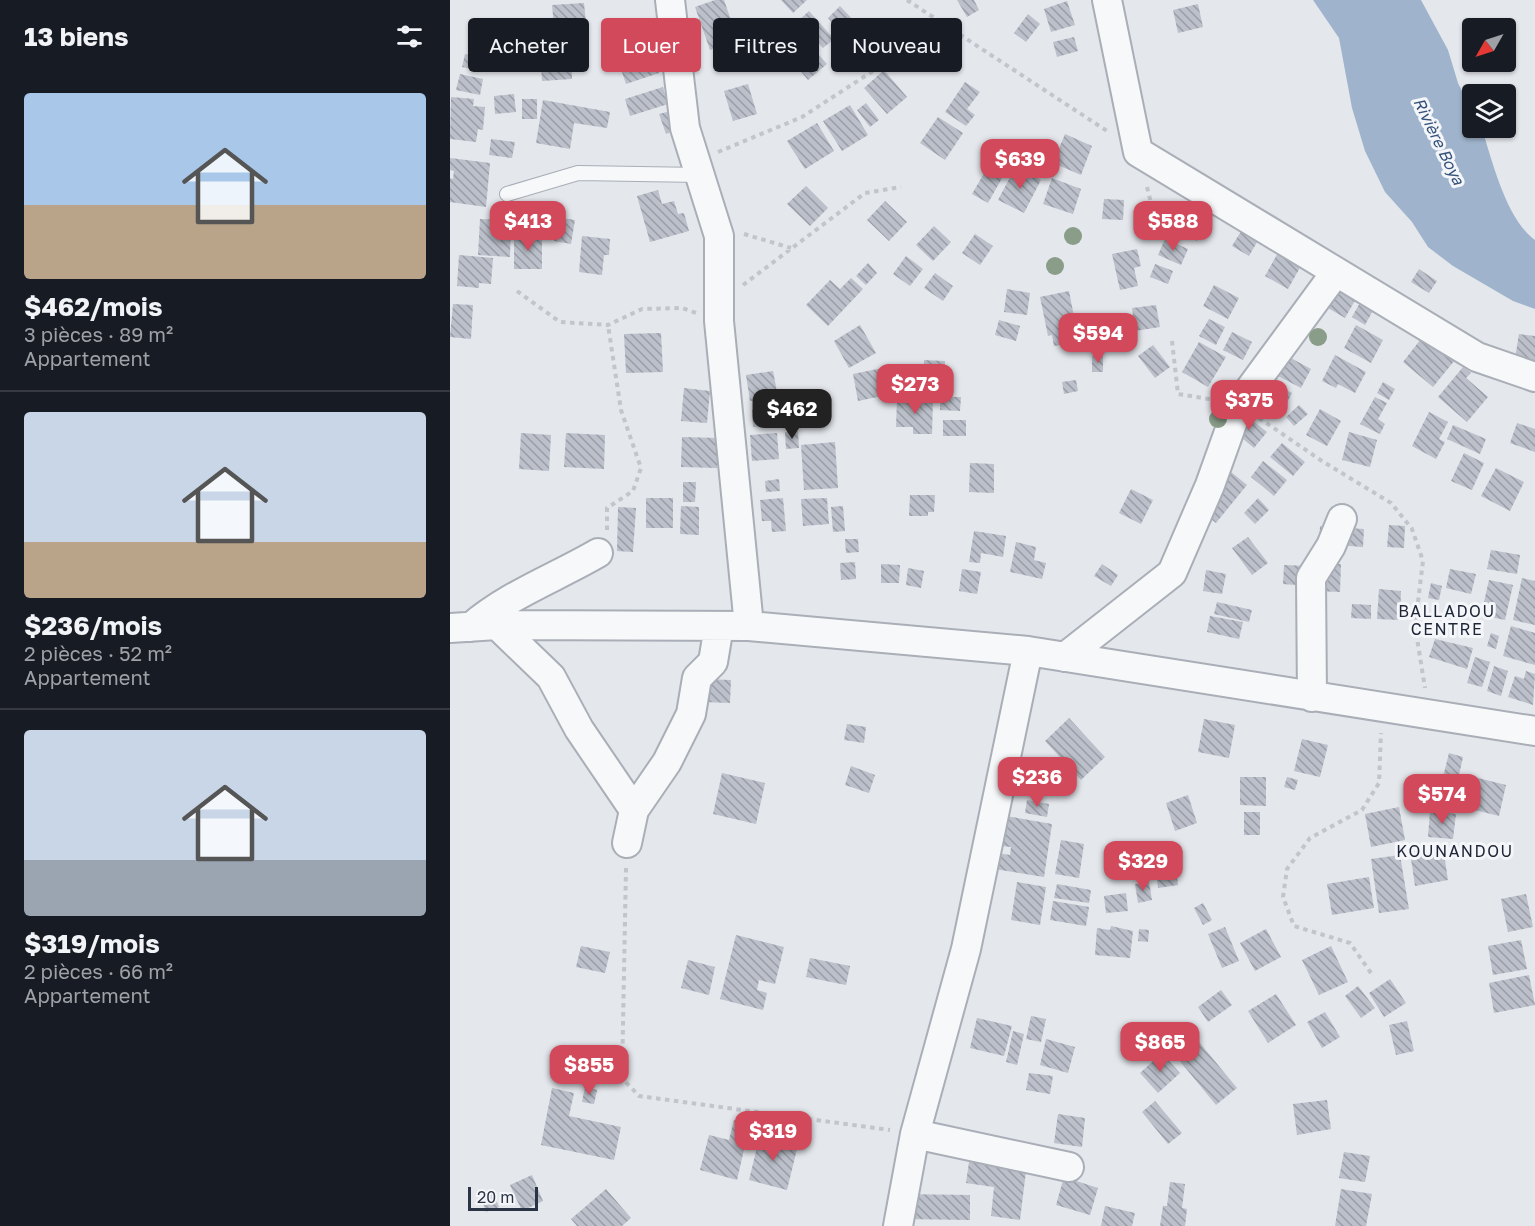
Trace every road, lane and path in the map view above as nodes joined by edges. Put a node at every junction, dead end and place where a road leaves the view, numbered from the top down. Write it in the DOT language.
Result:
graph roads {
  1 [pos="670,0"];
  2 [pos="907,0"];
  3 [pos="1107,0"];
  4 [pos="934,18"];
  5 [pos="962,36"];
  6 [pos="871,72"];
  7 [pos="1138,152"];
  8 [pos="697,168"];
  9 [pos="901,187"];
  10 [pos="507,194"];
  11 [pos="719,236"];
  12 [pos="792,248"];
  13 [pos="1336,272"];
  14 [pos="517,291"];
  15 [pos="719,312"];
  16 [pos="608,325"];
  17 [pos="1535,377"];
  18 [pos="1342,519"];
  19 [pos="598,553"];
  20 [pos="719,626"];
  21 [pos="749,626"];
  22 [pos="473,627"];
  23 [pos="1028,651"];
  24 [pos="1065,657"];
  25 [pos="1312,697"];
  26 [pos="1382,708"];
  27 [pos="1535,731"];
  28 [pos="634,810"];
  29 [pos="627,843"];
  30 [pos="1371,973"];
  31 [pos="915,1134"];
  32 [pos="1069,1167"];
  33 [pos="898,1226"];
  1 -- 8 [label="street"];
  2 -- 4 [label="path"];
  3 -- 7 [label="street"];
  5 -- 7 [label="path"];
  6 -- 8 [label="path"];
  7 -- 13 [label="street"];
  8 -- 10 [label="lane"];
  8 -- 11 [label="street"];
  9 -- 12 [label="path"];
  11 -- 12 [label="path"];
  11 -- 15 [label="street"];
  12 -- 15 [label="path"];
  13 -- 17 [label="street"];
  13 -- 24 [label="street"];
  14 -- 16 [label="path"];
  15 -- 16 [label="path"];
  15 -- 21 [label="street"];
  16 -- 19 [label="path"];
  18 -- 25 [label="street"];
  19 -- 22 [label="street"];
  20 -- 21 [label="street"];
  20 -- 22 [label="street"];
  20 -- 28 [label="street"];
  21 -- 23 [label="street"];
  22 -- 28 [label="street"];
  23 -- 24 [label="street"];
  23 -- 31 [label="street"];
  24 -- 25 [label="street"];
  25 -- 26 [label="street"];
  26 -- 27 [label="street"];
  26 -- 30 [label="path"];
  28 -- 29 [label="street"];
  29 -- 31 [label="path"];
  31 -- 32 [label="street"];
  31 -- 33 [label="street"];
}
